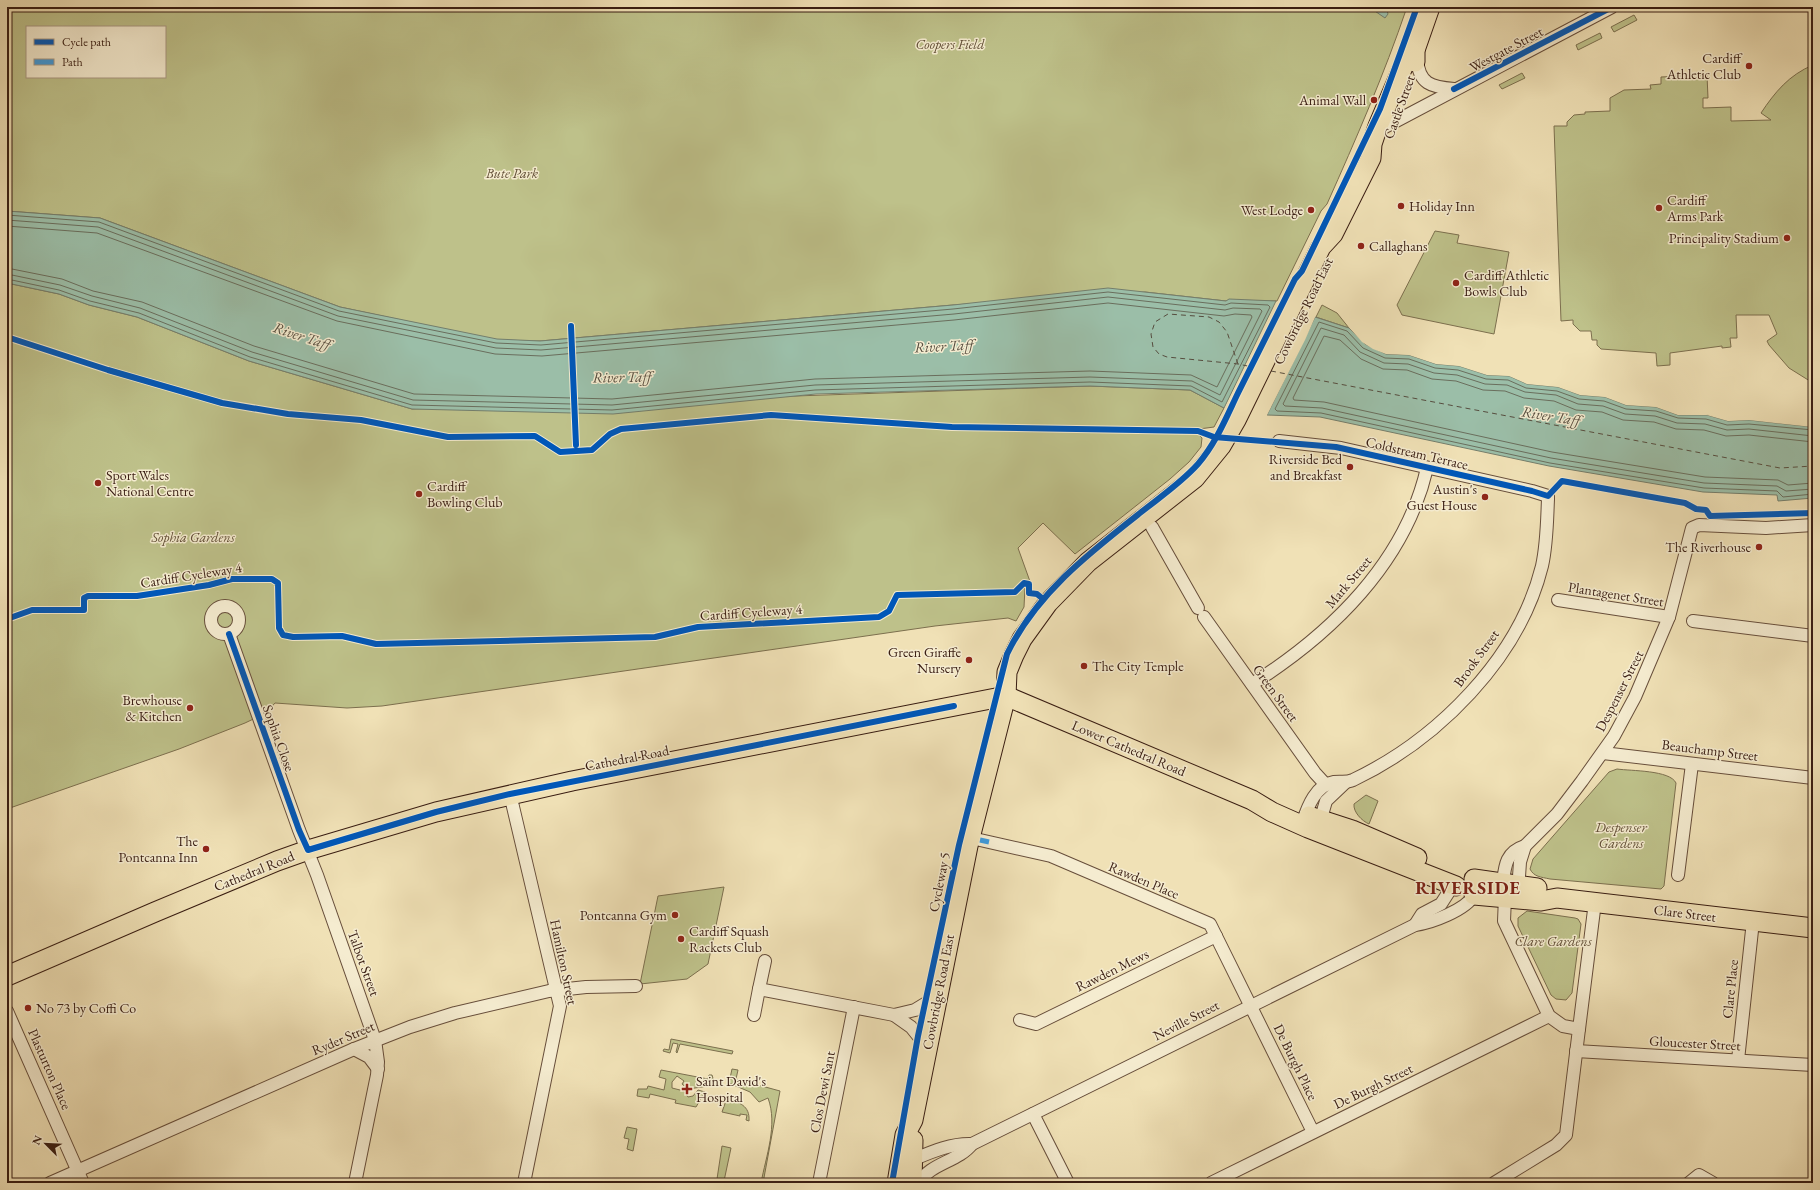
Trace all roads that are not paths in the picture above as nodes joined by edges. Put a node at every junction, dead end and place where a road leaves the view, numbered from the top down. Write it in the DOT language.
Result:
graph roads {
  1 [pos="1430,7"];
  2 [pos="1612,7"];
  3 [pos="1416,54"];
  4 [pos="1454,89"];
  5 [pos="1392,93"];
  6 [pos="1400,116"];
  7 [pos="1375,137"];
  8 [pos="1371,158"];
  9 [pos="1333,234"];
  10 [pos="1243,419"];
  11 [pos="1279,442"];
  12 [pos="1428,468"];
  13 [pos="1548,496"];
  14 [pos="1813,525"];
  15 [pos="1152,527"];
  16 [pos="1558,600"];
  17 [pos="1669,617"];
  18 [pos="1694,621"];
  19 [pos="229,634"];
  20 [pos="1813,636"];
  21 [pos="1252,684"];
  22 [pos="1006,696"];
  23 [pos="1603,753"];
  24 [pos="1692,764"];
  25 [pos="1813,778"];
  26 [pos="1346,782"];
  27 [pos="1326,785"];
  28 [pos="510,794"];
  29 [pos="1311,822"];
  30 [pos="984,841"];
  31 [pos="308,850"];
  32 [pos="1678,875"];
  33 [pos="1466,885"];
  34 [pos="1508,895"];
  35 [pos="1595,902"];
  36 [pos="1753,921"];
  37 [pos="1414,925"];
  38 [pos="1813,928"];
  39 [pos="1216,936"];
  40 [pos="765,961"];
  41 [pos="7,976"];
  42 [pos="636,986"];
  43 [pos="759,989"];
  44 [pos="557,990"];
  45 [pos="938,996"];
  46 [pos="1251,1004"];
  47 [pos="854,1007"];
  48 [pos="7,1011"];
  49 [pos="754,1015"];
  50 [pos="894,1015"];
  51 [pos="1548,1016"];
  52 [pos="1020,1020"];
  53 [pos="1579,1029"];
  54 [pos="375,1040"];
  55 [pos="927,1047"];
  56 [pos="354,1050"];
  57 [pos="1576,1051"];
  58 [pos="1738,1060"];
  59 [pos="1813,1065"];
  60 [pos="378,1069"];
  61 [pos="1034,1114"];
  62 [pos="912,1125"];
  63 [pos="1313,1132"];
  64 [pos="972,1144"];
  65 [pos="912,1160"];
  66 [pos="78,1171"];
  67 [pos="50,1183"];
  68 [pos="84,1183"];
  69 [pos="355,1183"];
  70 [pos="524,1183"];
  71 [pos="819,1183"];
  72 [pos="897,1183"];
  73 [pos="912,1183"];
  74 [pos="919,1183"];
  75 [pos="1068,1183"];
  76 [pos="1211,1183"];
  77 [pos="1494,1183"];
  78 [pos="1689,1183"];
  79 [pos="1713,1183"];
  1 -- 3 [label="main road, Castle Street"];
  2 -- 4 [label="street, Westgate Street"];
  3 -- 4 [label="street"];
  3 -- 5 [label="main road, Castle Street"];
  3 -- 6 [label="main road, Castle Street"];
  4 -- 6 [label="street, Westgate Street"];
  5 -- 6 [label="street"];
  5 -- 7 [label="main road, Castle Street"];
  6 -- 7 [label="street, Westgate Street"];
  6 -- 8 [label="main road, Castle Street"];
  7 -- 8 [label="main road, Castle Street"];
  8 -- 9 [label="main road, Castle Street"];
  9 -- 10 [label="main road, Cowbridge Road East"];
  10 -- 15 [label="main road, Cowbridge Road East"];
  10 -- 22 [label="main road, Cowbridge Road East"];
  11 -- 12 [label="street, Coldstream Terrace"];
  12 -- 13 [label="street, Coldstream Terrace"];
  12 -- 21 [label="street, Mark Street"];
  13 -- 26 [label="street, Brook Street"];
  14 -- 17 [label="street, Despenser Street"];
  15 -- 21 [label="street, Green Street"];
  15 -- 22 [label="main road, Cowbridge Road East"];
  16 -- 17 [label="street, Plantagenet Street"];
  17 -- 23 [label="street, Despenser Street"];
  18 -- 20 [label="street"];
  19 -- 19 [label="street"];
  19 -- 31 [label="street, Sophia Close"];
  21 -- 27 [label="street, Green Street"];
  22 -- 28 [label="main road, Cathedral Road"];
  22 -- 29 [label="main road, Lower Cathedral Road"];
  22 -- 45 [label="main road, Cowbridge Road East"];
  23 -- 24 [label="street, Beauchamp Street"];
  23 -- 34 [label="street, Despenser Street"];
  24 -- 25 [label="street, Beauchamp Street"];
  24 -- 32 [label="street"];
  26 -- 27 [label="street, Brook Street"];
  26 -- 29 [label="street, Brook Street"];
  27 -- 29 [label="street"];
  28 -- 31 [label="main road, Cathedral Road"];
  28 -- 44 [label="street, Hamilton Street"];
  29 -- 33 [label="main road, Lower Cathedral Road"];
  30 -- 39 [label="street, Rawden Place"];
  31 -- 41 [label="main road, Cathedral Road"];
  31 -- 54 [label="street, Talbot Street"];
  33 -- 34 [label="main road, Clare Street"];
  33 -- 37 [label="street, Neville Street"];
  33 -- 37 [label="street, Neville Street"];
  34 -- 35 [label="main road, Clare Street"];
  34 -- 51 [label="street, Despenser Street"];
  35 -- 36 [label="main road, Clare Street"];
  35 -- 53 [label="street"];
  36 -- 38 [label="main road, Clare Street"];
  36 -- 58 [label="street, Clare Place"];
  37 -- 46 [label="street, Neville Street"];
  39 -- 46 [label="street, Rawden Place"];
  39 -- 52 [label="street, Rawden Mews"];
  40 -- 43 [label="street"];
  42 -- 44 [label="street, Ryder Street"];
  43 -- 47 [label="street"];
  43 -- 49 [label="street"];
  44 -- 54 [label="street, Ryder Street"];
  44 -- 70 [label="street, Hamilton Street"];
  45 -- 50 [label="street"];
  45 -- 55 [label="main road, Cowbridge Road East"];
  46 -- 61 [label="street, Neville Street"];
  46 -- 63 [label="street, De Burgh Place"];
  47 -- 50 [label="street"];
  47 -- 71 [label="street, Clos Dewi Sant"];
  48 -- 66 [label="street, Plasturton Place"];
  50 -- 55 [label="street"];
  51 -- 53 [label="street"];
  51 -- 63 [label="street, De Burgh Street"];
  53 -- 57 [label="street"];
  54 -- 56 [label="street, Ryder Street"];
  54 -- 60 [label="street, Talbot Street"];
  55 -- 62 [label="main road, Cowbridge Road East"];
  56 -- 60 [label="street"];
  56 -- 66 [label="street, Ryder Street"];
  57 -- 58 [label="street, Gloucester Street"];
  57 -- 77 [label="street"];
  58 -- 59 [label="street, Gloucester Street"];
  60 -- 69 [label="street, Talbot Street"];
  61 -- 64 [label="street, Neville Street"];
  61 -- 75 [label="street"];
  62 -- 65 [label="main road, Cowbridge Road East"];
  62 -- 72 [label="main road, Cowbridge Road East"];
  63 -- 76 [label="street, De Burgh Street"];
  64 -- 65 [label="street, Neville Street"];
  64 -- 74 [label="street, Neville Street"];
  65 -- 73 [label="main road, Cowbridge Road East"];
  66 -- 67 [label="street, Ryder Street"];
  66 -- 68 [label="street, Plasturton Place"];
  78 -- 79 [label="street"];
}
